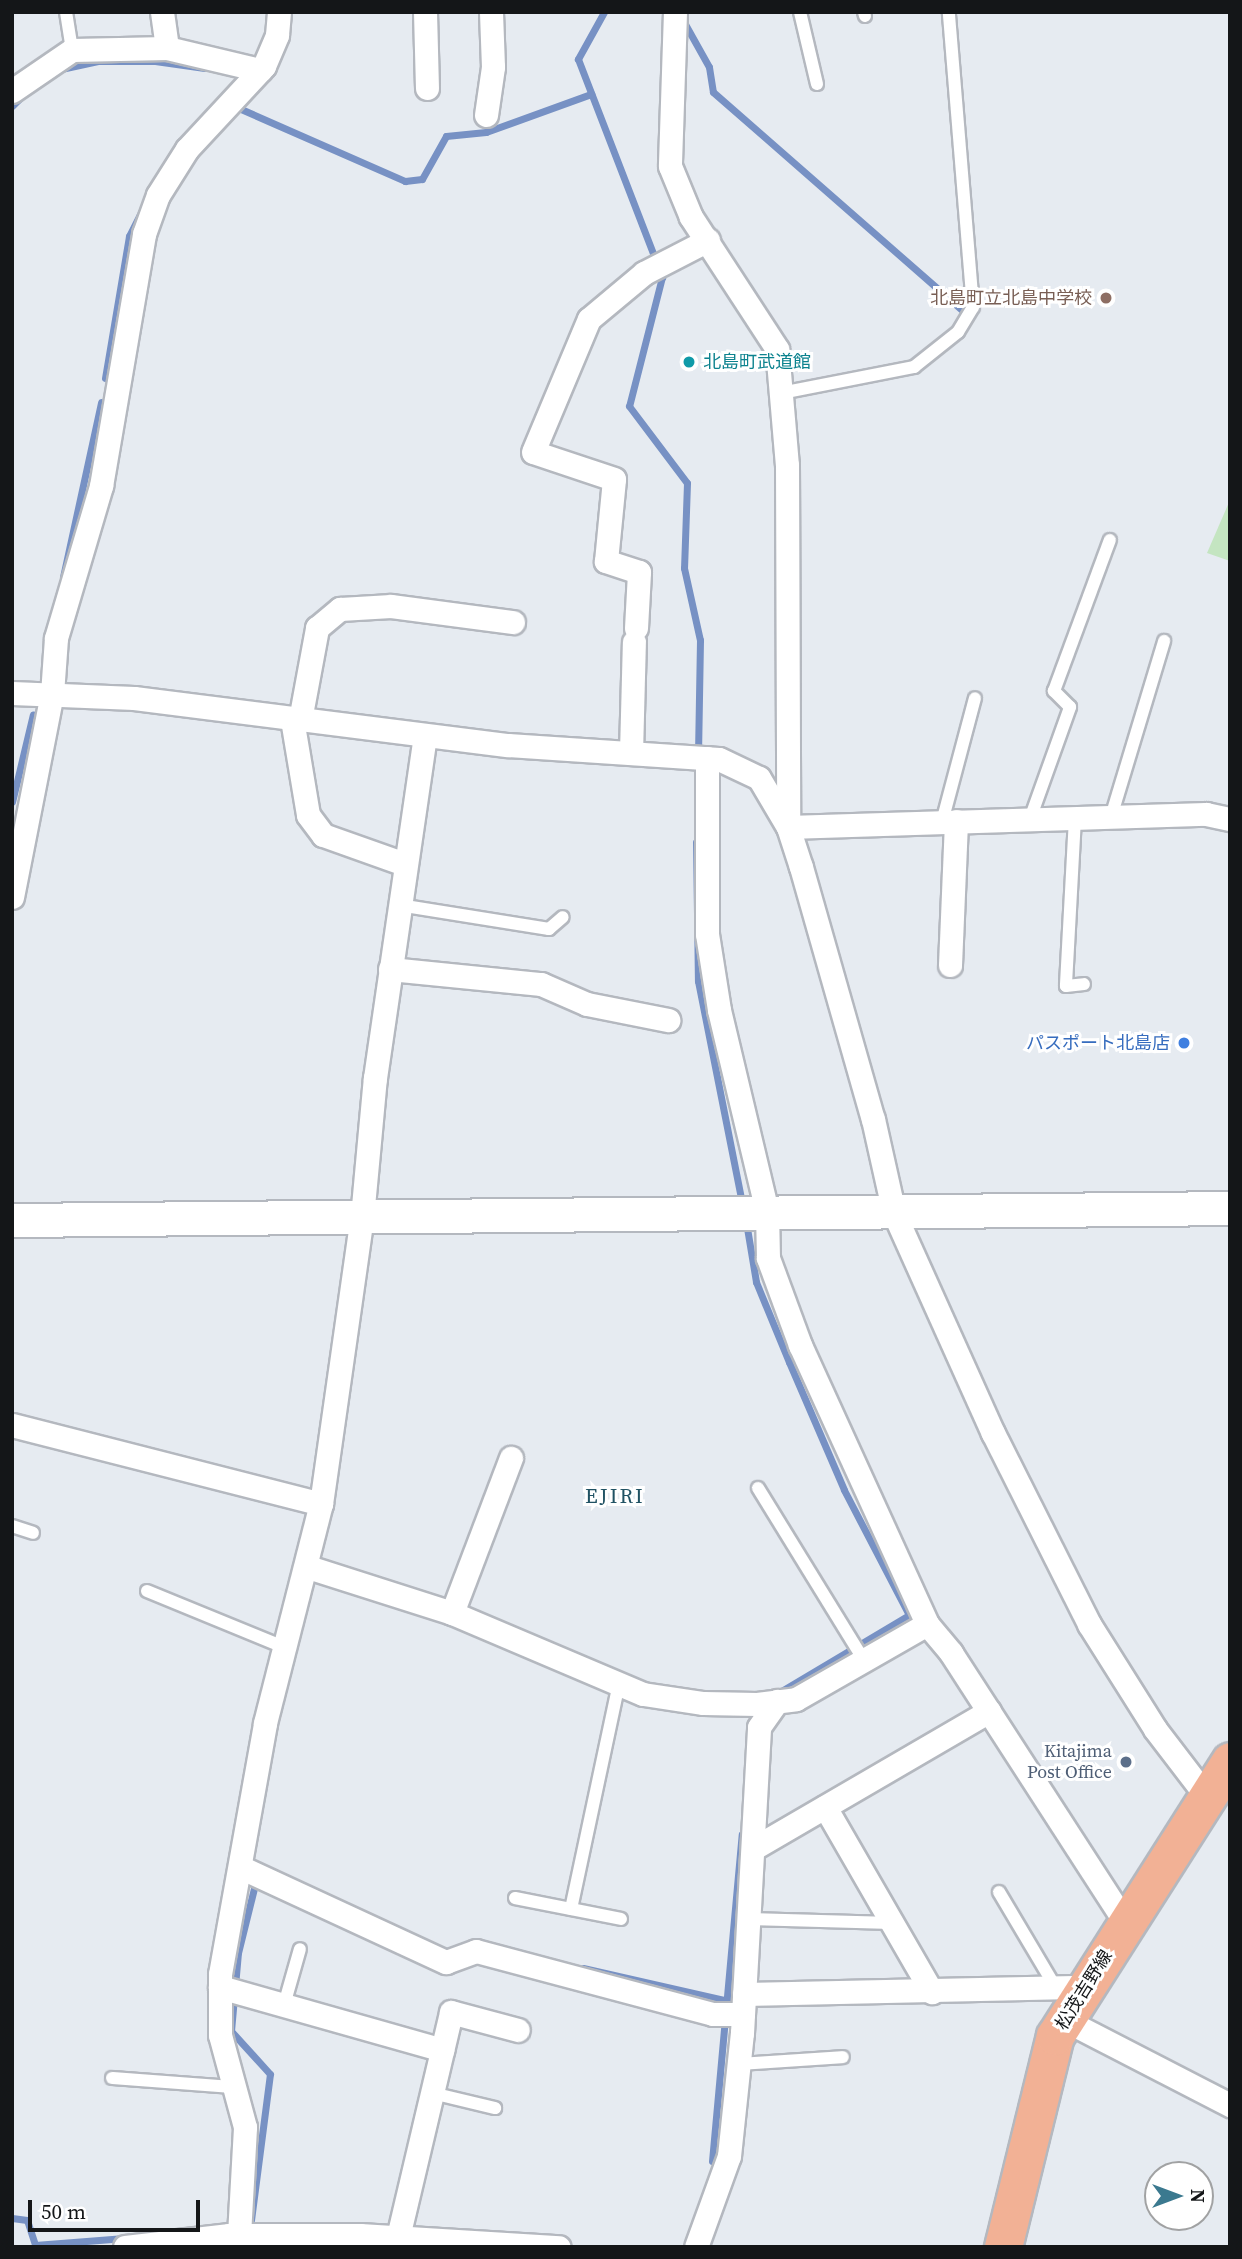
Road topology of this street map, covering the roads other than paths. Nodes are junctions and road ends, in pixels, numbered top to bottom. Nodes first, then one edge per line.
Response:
1 (66, 12) edge
2 (162, 12) edge
3 (279, 12) edge
4 (425, 12) edge
5 (491, 12) edge
6 (675, 12) edge
7 (800, 12) edge
8 (949, 12) edge
9 (167, 48) junction
10 (72, 50) junction
11 (260, 70) junction
12 (817, 84) dead end
13 (427, 88) dead end
14 (12, 91) edge
15 (486, 115) dead end
16 (708, 240) junction
17 (781, 393) junction
18 (1110, 540) dead end
19 (513, 622) dead end
20 (1164, 640) dead end
21 (12, 693) edge
22 (52, 694) junction
23 (975, 698) dead end
24 (296, 719) junction
25 (425, 736) junction
26 (631, 753) junction
27 (707, 758) junction
28 (1111, 817) junction
29 (1074, 818) junction
30 (1030, 819) junction
31 (1230, 819) edge
32 (949, 821) junction
33 (788, 827) junction
34 (405, 864) junction
35 (12, 897) edge
36 (399, 905) junction
37 (563, 917) dead end
38 (950, 965) dead end
39 (390, 970) junction
40 (1084, 984) dead end
41 (668, 1020) dead end
42 (1230, 1208) edge
43 (751, 1212) junction
44 (894, 1213) junction
45 (362, 1217) junction
46 (12, 1220) edge
47 (12, 1425) edge
48 (511, 1458) dead end
49 (758, 1488) dead end
50 (321, 1504) junction
51 (12, 1526) edge
52 (33, 1534) dead end
53 (308, 1567) junction
54 (147, 1591) dead end
55 (452, 1613) junction
56 (927, 1624) junction
57 (286, 1648) junction
58 (864, 1660) junction
59 (620, 1684) junction
60 (777, 1701) junction
61 (989, 1712) junction
62 (1223, 1775) edge
63 (825, 1807) junction
64 (754, 1848) junction
65 (240, 1867) junction
66 (999, 1892) dead end
67 (515, 1898) dead end
68 (571, 1909) junction
69 (621, 1919) dead end
70 (749, 1919) junction
71 (892, 1923) junction
72 (1126, 1923) junction
73 (300, 1949) dead end
74 (220, 1987) junction
75 (932, 1992) junction
76 (1069, 1999) junction
77 (744, 2004) junction
78 (284, 2005) junction
79 (518, 2030) dead end
80 (442, 2050) junction
81 (843, 2057) dead end
82 (738, 2064) junction
83 (112, 2077) dead end
84 (233, 2087) junction
85 (432, 2093) junction
86 (1230, 2105) edge
87 (495, 2108) dead end
88 (398, 2237) junction
89 (232, 2239) edge
90 (162, 2244) edge
91 (125, 2247) edge
92 (559, 2247) edge
93 (696, 2247) edge
94 (1003, 2247) edge

1 - 10 lane
2 - 9 street
3 - 11 street
4 - 13 street
5 - 15 street
6 - 16 street
7 - 12 lane
8 - 17 lane
9 - 10 street
9 - 11 street
10 - 14 street
11 - 22 street
16 - 17 street
16 - 26 street
17 - 33 street
18 - 30 lane
19 - 24 street
20 - 28 lane
21 - 22 street
22 - 24 street
22 - 35 street
23 - 32 lane
24 - 25 street
24 - 34 street
25 - 26 street
25 - 34 street
26 - 27 street
27 - 33 street
27 - 43 street
28 - 29 street
28 - 31 street
29 - 30 street
29 - 40 lane
30 - 32 street
32 - 33 street
32 - 38 street
33 - 44 street
34 - 36 street
36 - 37 lane
36 - 39 street
39 - 41 street
39 - 45 street
42 - 44 street
43 - 44 street
43 - 45 street
43 - 56 street
44 - 62 street
45 - 46 street
45 - 50 street
47 - 50 street
48 - 55 street
49 - 58 lane
50 - 53 street
51 - 52 lane
53 - 55 street
53 - 57 street
54 - 57 lane
55 - 59 street
56 - 58 street
56 - 61 street
57 - 65 street
58 - 60 street
59 - 60 street
59 - 68 lane
60 - 64 street
61 - 63 street
61 - 72 street
62 - 72 main road, 松茂吉野線
63 - 64 street
63 - 71 street
64 - 70 street
65 - 74 street
65 - 77 street
66 - 76 lane
67 - 68 lane
68 - 69 lane
70 - 71 lane
70 - 77 street
71 - 75 street
72 - 76 main road, 松茂吉野線
73 - 78 lane
74 - 78 street
74 - 84 street
75 - 76 street
75 - 77 street
76 - 86 street
76 - 94 main road, 松茂吉野線
77 - 82 street
78 - 80 street
79 - 80 street
80 - 85 street
81 - 82 lane
82 - 93 street
83 - 84 lane
84 - 89 street
85 - 87 lane
85 - 88 street
88 - 89 street
88 - 92 street
89 - 90 street
90 - 91 street

